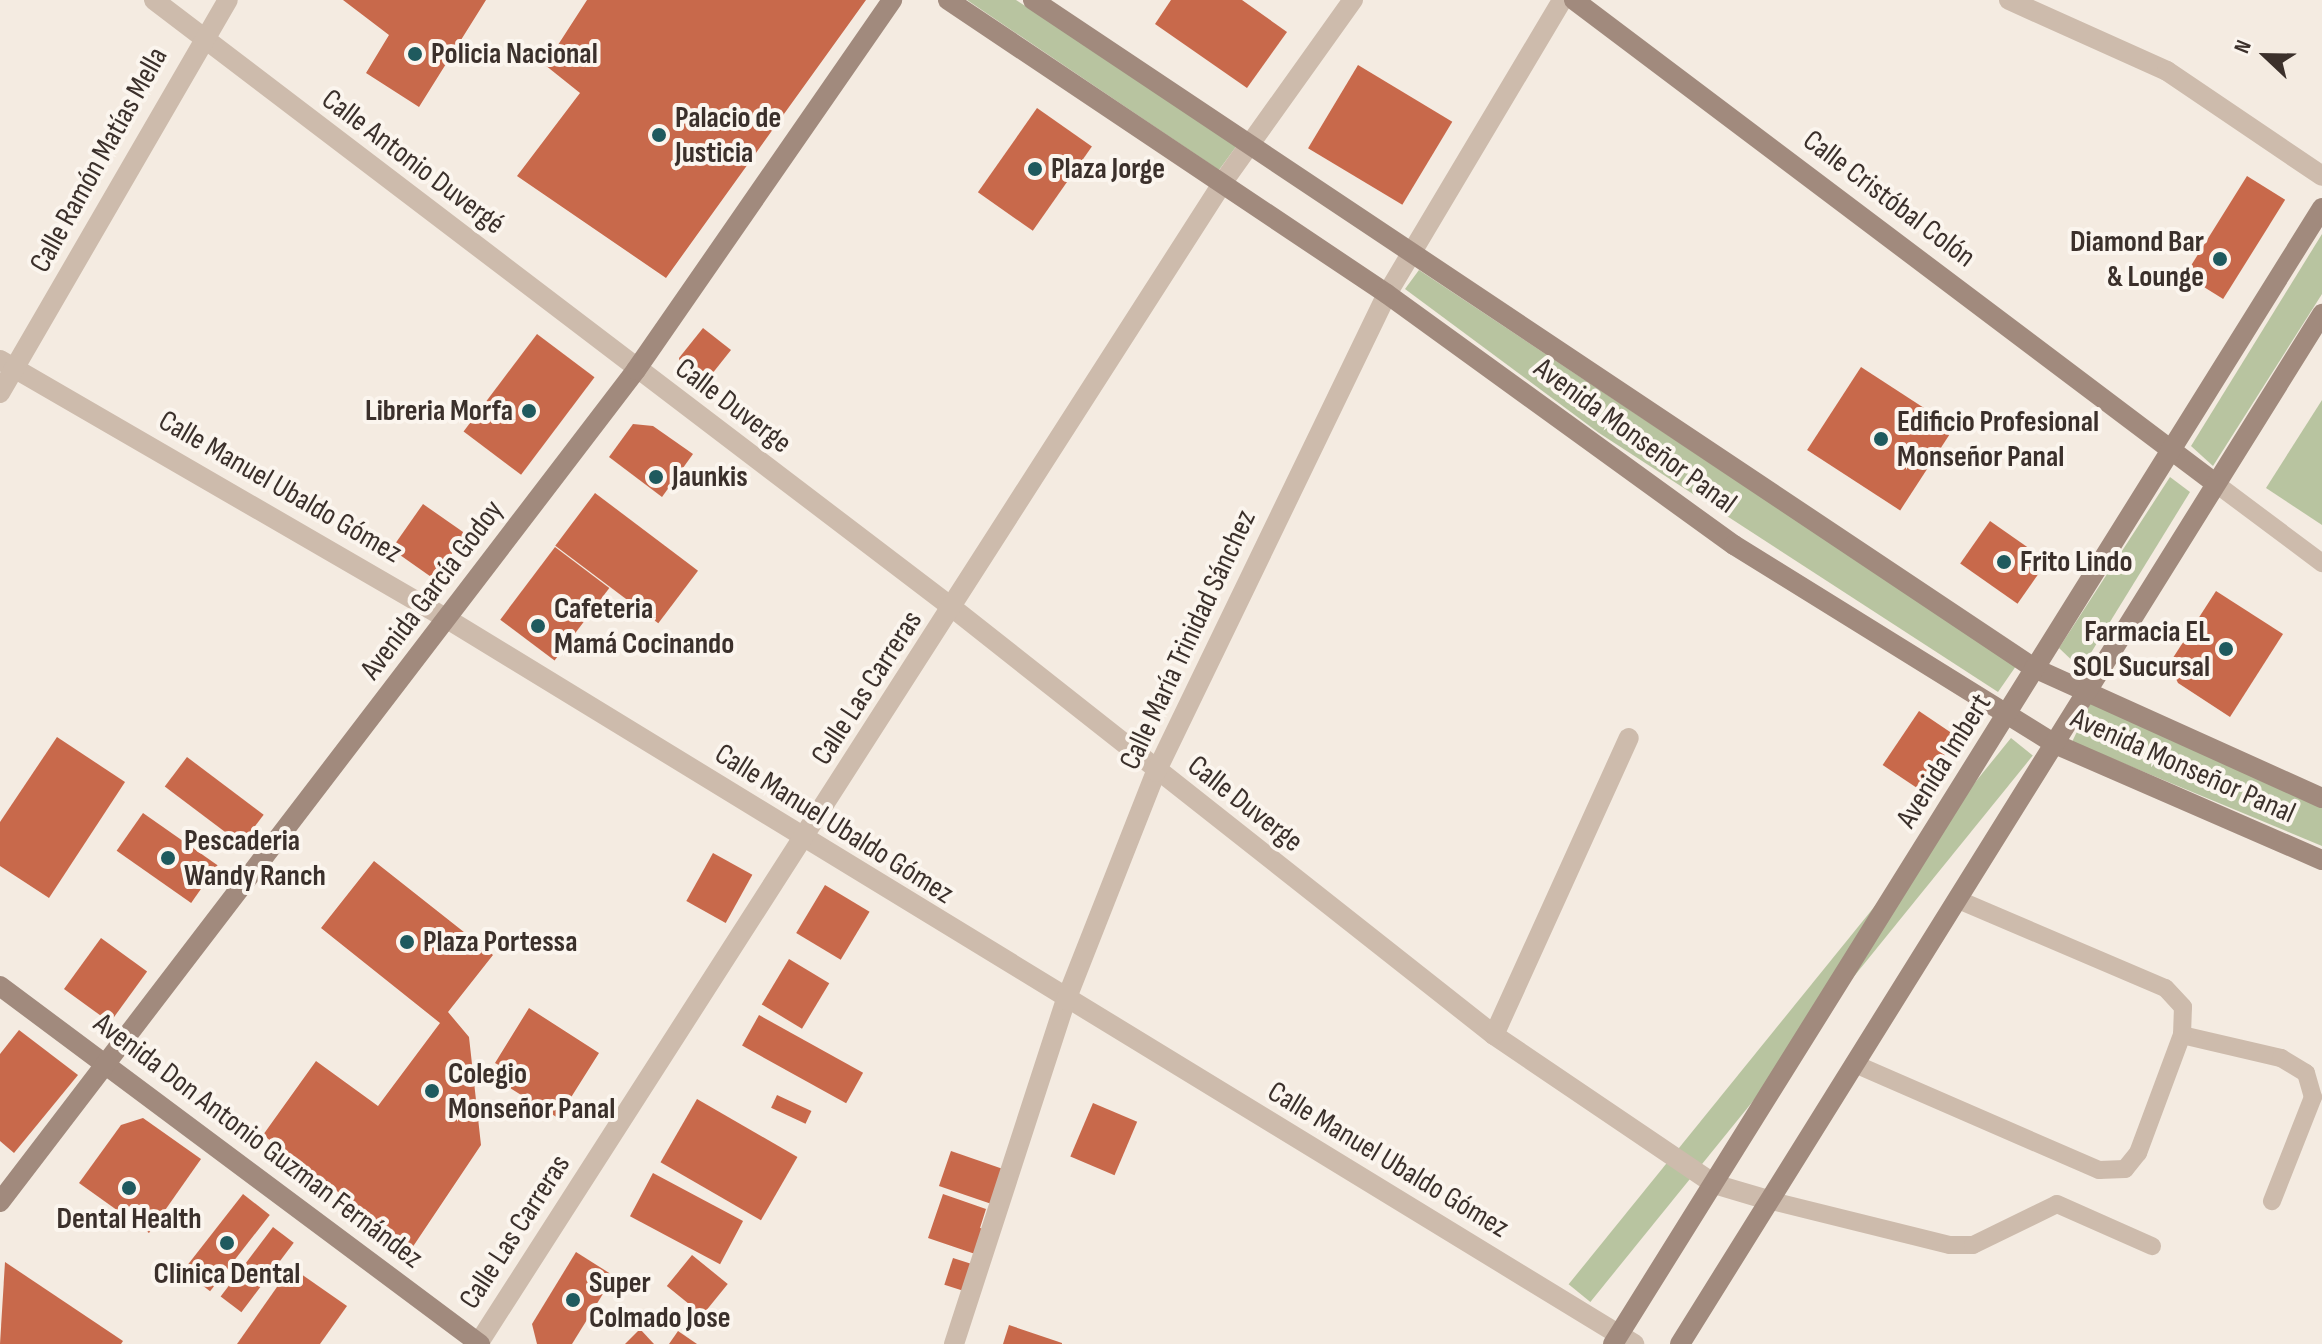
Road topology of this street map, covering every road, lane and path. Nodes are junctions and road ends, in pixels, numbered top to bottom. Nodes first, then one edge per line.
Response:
1 (154, 0) edge
2 (228, 0) edge
3 (892, 0) edge
4 (948, 0) edge
5 (1033, 0) edge
6 (1353, 0) edge
7 (1562, 0) edge
8 (1574, 0) edge
9 (2009, 0) edge
10 (202, 38) junction
11 (1253, 143) junction
12 (2322, 176) edge
13 (1223, 182) junction
14 (2322, 208) edge
15 (1411, 248) junction
16 (1387, 294) junction
17 (2322, 314) edge
18 (8, 364) edge
19 (636, 370) junction
20 (0, 393) edge
21 (2168, 447) junction
22 (2215, 483) junction
23 (2322, 563) edge
24 (954, 609) junction
25 (449, 620) junction
26 (2034, 668) junction
27 (2082, 689) junction
28 (2009, 714) junction
29 (1629, 738) dead end
30 (2055, 744) junction
31 (1156, 772) junction
32 (2322, 798) edge
33 (804, 842) junction
34 (2322, 860) edge
35 (1959, 900) junction
36 (0, 986) edge
37 (1066, 1000) junction
38 (1494, 1035) junction
39 (2182, 1035) junction
40 (103, 1063) junction
41 (1855, 1064) junction
42 (1714, 1184) junction
43 (1768, 1200) junction
44 (2272, 1201) dead end
45 (0, 1202) edge
46 (2152, 1246) dead end
47 (1621, 1341) edge
48 (479, 1344) edge
49 (954, 1344) edge
50 (1680, 1344) edge

1 - 10 street, Calle Antonio Duvergé
2 - 10 street, Calle Ramón Matías Mella
3 - 19 main road, Avenida García Godoy
4 - 13 main road, Avenida Monseñor Panal
5 - 11 main road, Avenida Monseñor Panal
6 - 11 street, Calle Las Carreras
7 - 15 street, Calle María Trinidad Sánchez
8 - 21 main road, Calle Cristóbal Colón
9 - 12 street
10 - 18 street, Calle Ramón Matías Mella
10 - 19 street, Calle Antonio Duvergé
11 - 13 street, Calle Las Carreras
11 - 15 main road, Avenida Monseñor Panal
13 - 16 main road, Avenida Monseñor Panal
13 - 24 street, Calle Las Carreras
14 - 21 main road, Avenida Imbert
15 - 16 street, Calle María Trinidad Sánchez
15 - 26 main road, Avenida Monseñor Panal
16 - 28 main road, Avenida Monseñor Panal
16 - 31 street, Calle María Trinidad Sánchez
17 - 22 main road
18 - 20 street, Calle Ramón Matías Mella
18 - 25 street, Calle Manuel Ubaldo Gómez
19 - 24 street, Calle Duverge
19 - 25 main road, Avenida García Godoy
21 - 22 main road, Calle Cristóbal Colón
21 - 26 main road, Avenida Imbert
22 - 23 lane
22 - 27 main road
24 - 31 street, Calle Duverge
24 - 33 street, Calle Las Carreras
25 - 33 street, Calle Manuel Ubaldo Gómez
25 - 40 main road, Avenida García Godoy
26 - 27 main road, Avenida Monseñor Panal
26 - 28 main road, Avenida Imbert
27 - 30 main road
27 - 32 main road, Avenida Monseñor Panal
28 - 30 main road, Avenida Monseñor Panal
28 - 42 main road, Avenida Imbert
29 - 38 street
30 - 34 main road, Avenida Monseñor Panal
30 - 35 main road
31 - 37 street, Calle María Trinidad Sánchez
31 - 38 street, Calle Duverge
33 - 37 street, Calle Manuel Ubaldo Gómez
33 - 48 street, Calle Las Carreras
35 - 39 lane
35 - 41 main road
36 - 40 main road, Avenida Don Antonio Guzman Fernández
37 - 47 street, Calle Manuel Ubaldo Gómez
37 - 49 street, Calle María Trinidad Sánchez
38 - 42 street, Calle Duverge
39 - 41 lane
39 - 44 lane
40 - 45 main road, Avenida García Godoy
40 - 48 main road, Avenida Don Antonio Guzman Fernández
41 - 43 main road
42 - 43 street, Calle Duverge
42 - 47 main road, Avenida Imbert
43 - 46 lane
43 - 50 main road

